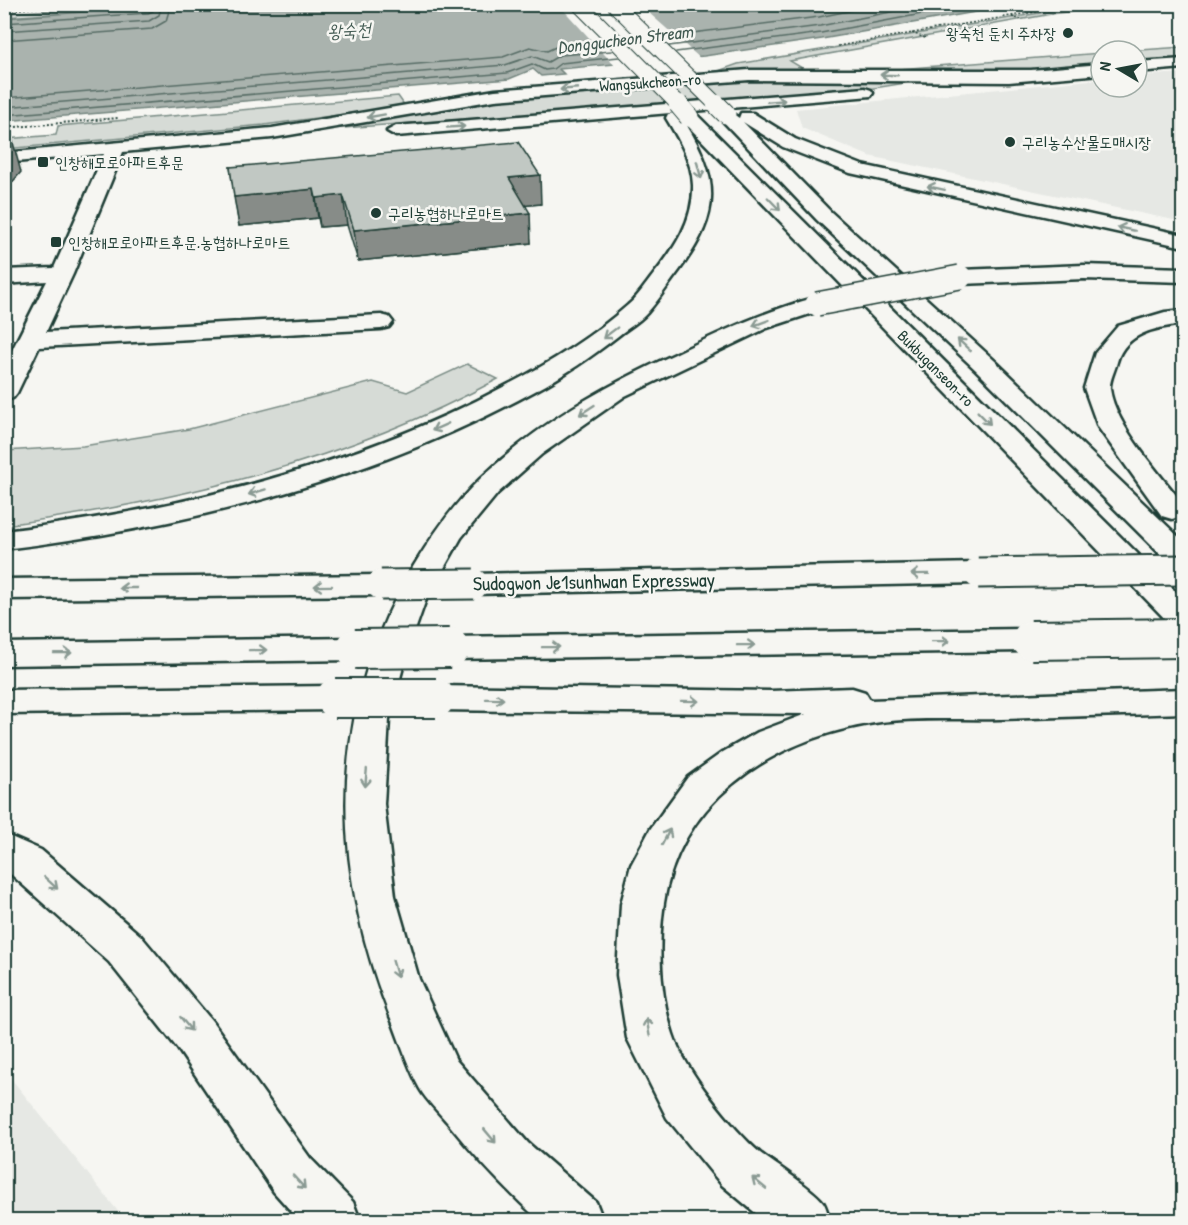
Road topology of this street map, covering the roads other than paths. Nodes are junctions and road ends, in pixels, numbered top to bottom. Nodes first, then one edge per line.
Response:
1 (579, 4) edge
2 (614, 4) edge
3 (1184, 63) edge
4 (1149, 66) edge
5 (1089, 70) edge
6 (1031, 75) junction
7 (734, 113) junction
8 (682, 117) junction
9 (272, 133) junction
10 (116, 148) junction
11 (4, 158) edge
12 (1184, 241) edge
13 (62, 274) junction
14 (1184, 276) edge
15 (4, 278) edge
16 (1184, 316) edge
17 (381, 322) dead end
18 (30, 340) junction
19 (985, 365) junction
20 (4, 393) edge
21 (1046, 480) junction
22 (1178, 515) edge
23 (4, 540) edge
24 (1184, 560) edge
25 (1184, 570) edge
26 (4, 589) edge
27 (1184, 619) edge
28 (1184, 638) edge
29 (1184, 650) edge
30 (4, 654) edge
31 (1184, 701) edge
32 (4, 702) edge
33 (1082, 703) junction
34 (4, 849) edge
35 (334, 1221) edge
36 (577, 1221) edge
37 (804, 1221) edge

1 - 8 main road, bridge
2 - 7 main road, bridge
3 - 4 main road
5 - 6 main road, Wangsukcheon-ro
9 -> 6 main road, Wangsukcheon-ro
6 -> 9 main road, Wangsukcheon-ro
12 -> 7 main road
19 -> 7 main road, Bukbuganseon-ro
8 -> 21 main road, Bukbuganseon-ro
8 -> 23 main road
9 - 10 main road, Wangsukcheon-ro
10 - 11 main road, Wangsukcheon-ro
10 - 13 main road
13 - 15 main road
13 - 18 main road
14 -> 36 main road, bridge
16 - 22 main road
17 - 18 main road
18 - 20 main road
19 - 22 main road
19 - 24 main road, Bukbuganseon-ro
21 - 27 main road, Bukbuganseon-ro
21 - 29 main road
25 -> 26 main road, Sudogwon Je1sunhwan Expressway, bridge
30 -> 28 main road, bridge
31 - 33 main road
32 -> 33 main road, bridge
37 -> 33 main road
34 -> 35 main road

